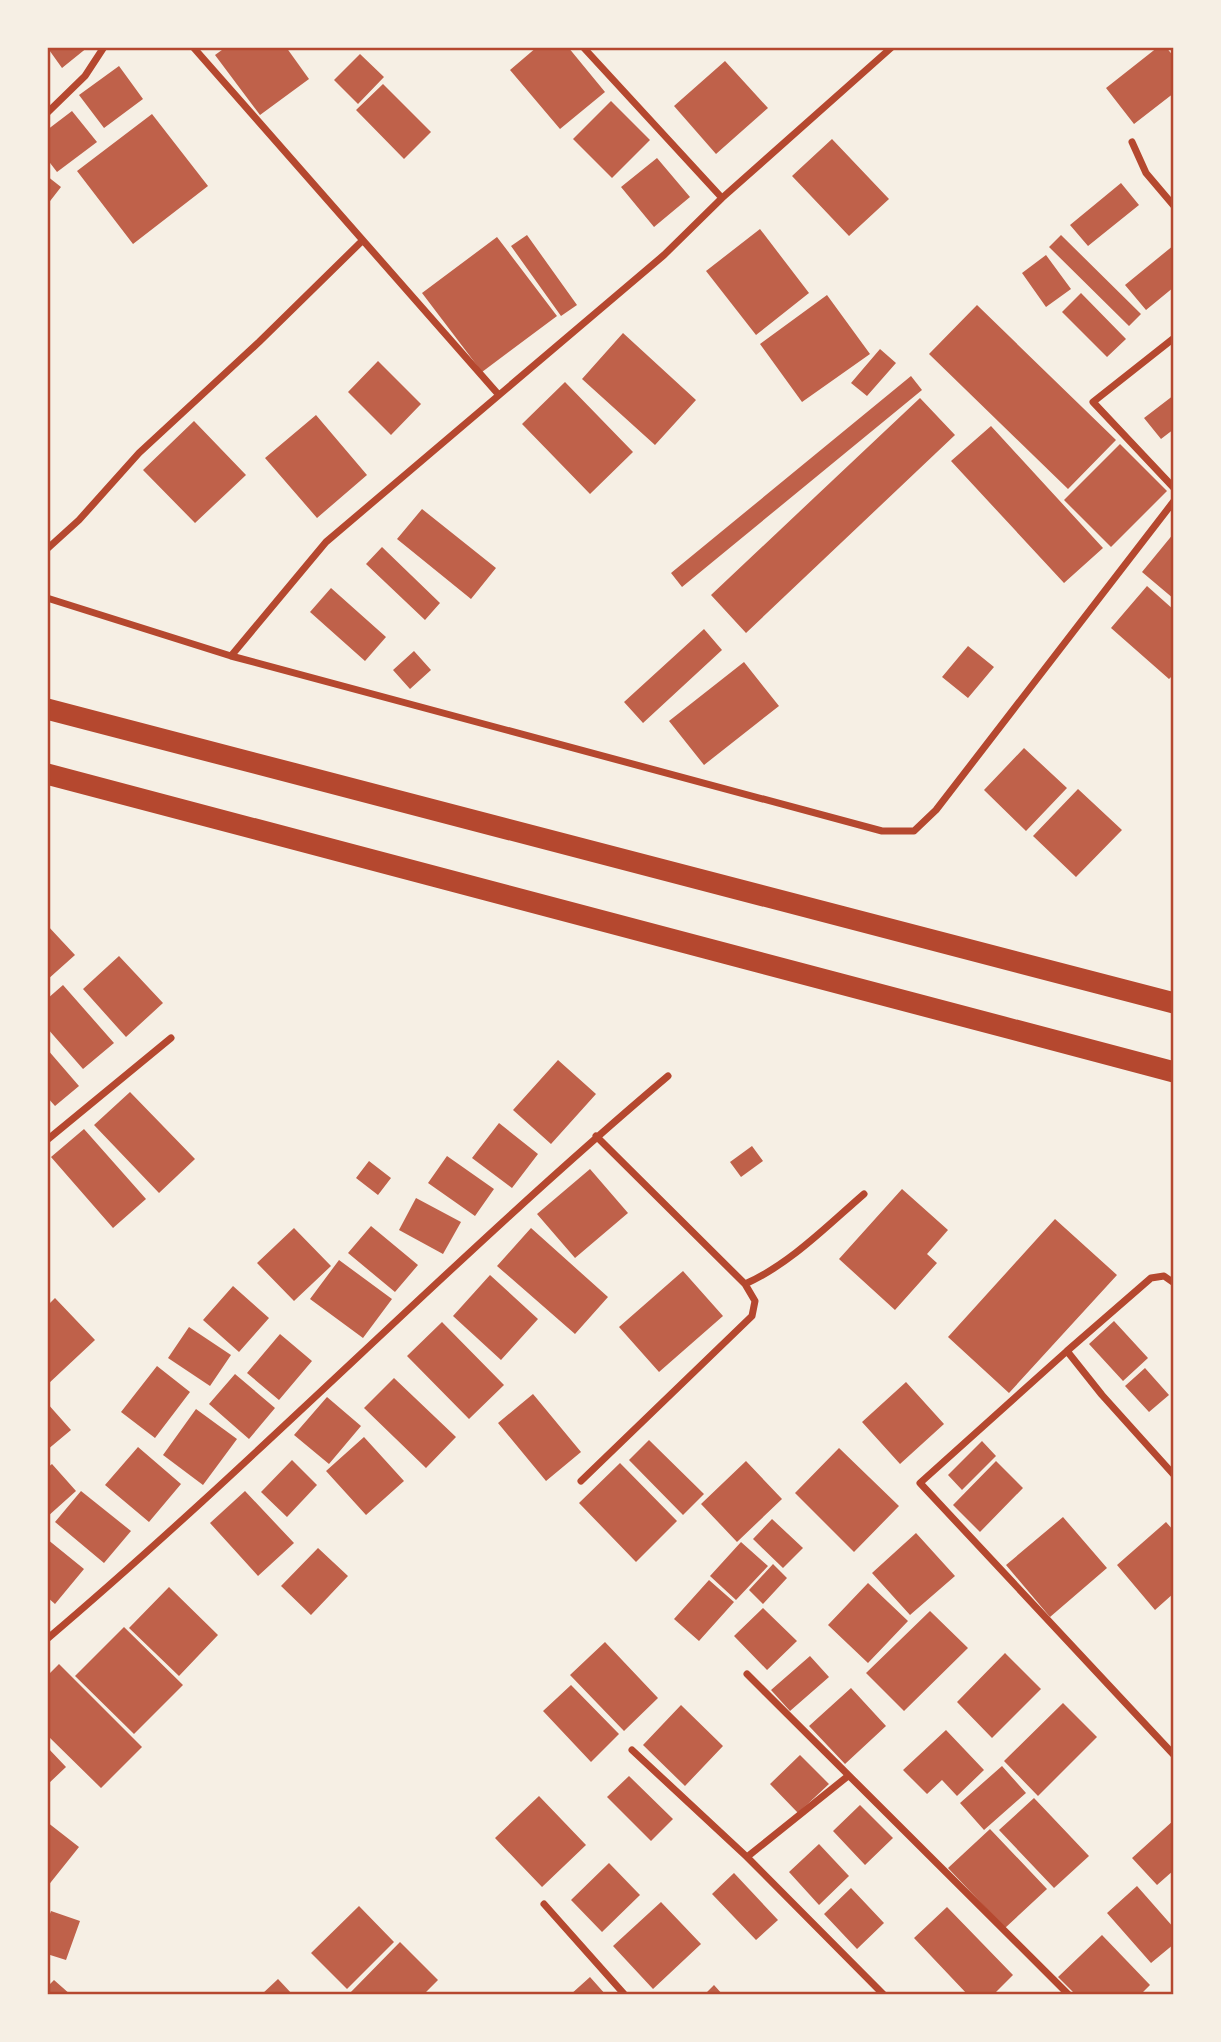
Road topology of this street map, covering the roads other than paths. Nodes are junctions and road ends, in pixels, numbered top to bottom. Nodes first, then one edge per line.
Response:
1 (104, 47) edge
2 (193, 47) edge
3 (583, 47) edge
4 (892, 47) edge
5 (47, 113) edge
6 (1132, 142) dead end
7 (722, 198) junction
8 (1174, 206) edge
9 (362, 241) junction
10 (1174, 338) edge
11 (498, 394) junction
12 (1174, 488) edge
13 (1174, 501) edge
14 (47, 549) edge
15 (47, 598) edge
16 (231, 656) junction
17 (47, 709) edge
18 (47, 774) edge
19 (1174, 1003) edge
20 (171, 1038) dead end
21 (1174, 1072) edge
22 (668, 1076) dead end
23 (596, 1136) junction
24 (47, 1140) edge
25 (864, 1194) dead end
26 (1174, 1283) edge
27 (745, 1284) junction
28 (1067, 1351) junction
29 (1174, 1475) edge
30 (581, 1481) dead end
31 (47, 1639) edge
32 (747, 1674) dead end
33 (632, 1751) dead end
34 (1174, 1755) edge
35 (848, 1776) junction
36 (747, 1857) junction
37 (544, 1904) dead end
38 (625, 1995) edge
39 (884, 1995) edge
40 (1069, 1995) edge

1 - 5 street
2 - 9 street
3 - 7 street
4 - 7 street
6 - 8 street
7 - 11 street
9 - 11 street
9 - 14 street
10 - 12 street
11 - 16 street
13 - 16 street
15 - 16 street
17 - 19 highway
18 - 21 highway
20 - 24 street
22 - 23 street
23 - 27 street
23 - 31 street
25 - 27 street
26 - 28 street
27 - 30 street
28 - 29 street
28 - 34 street
32 - 35 street
33 - 36 street
35 - 36 street
35 - 40 street
36 - 39 street
37 - 38 street

